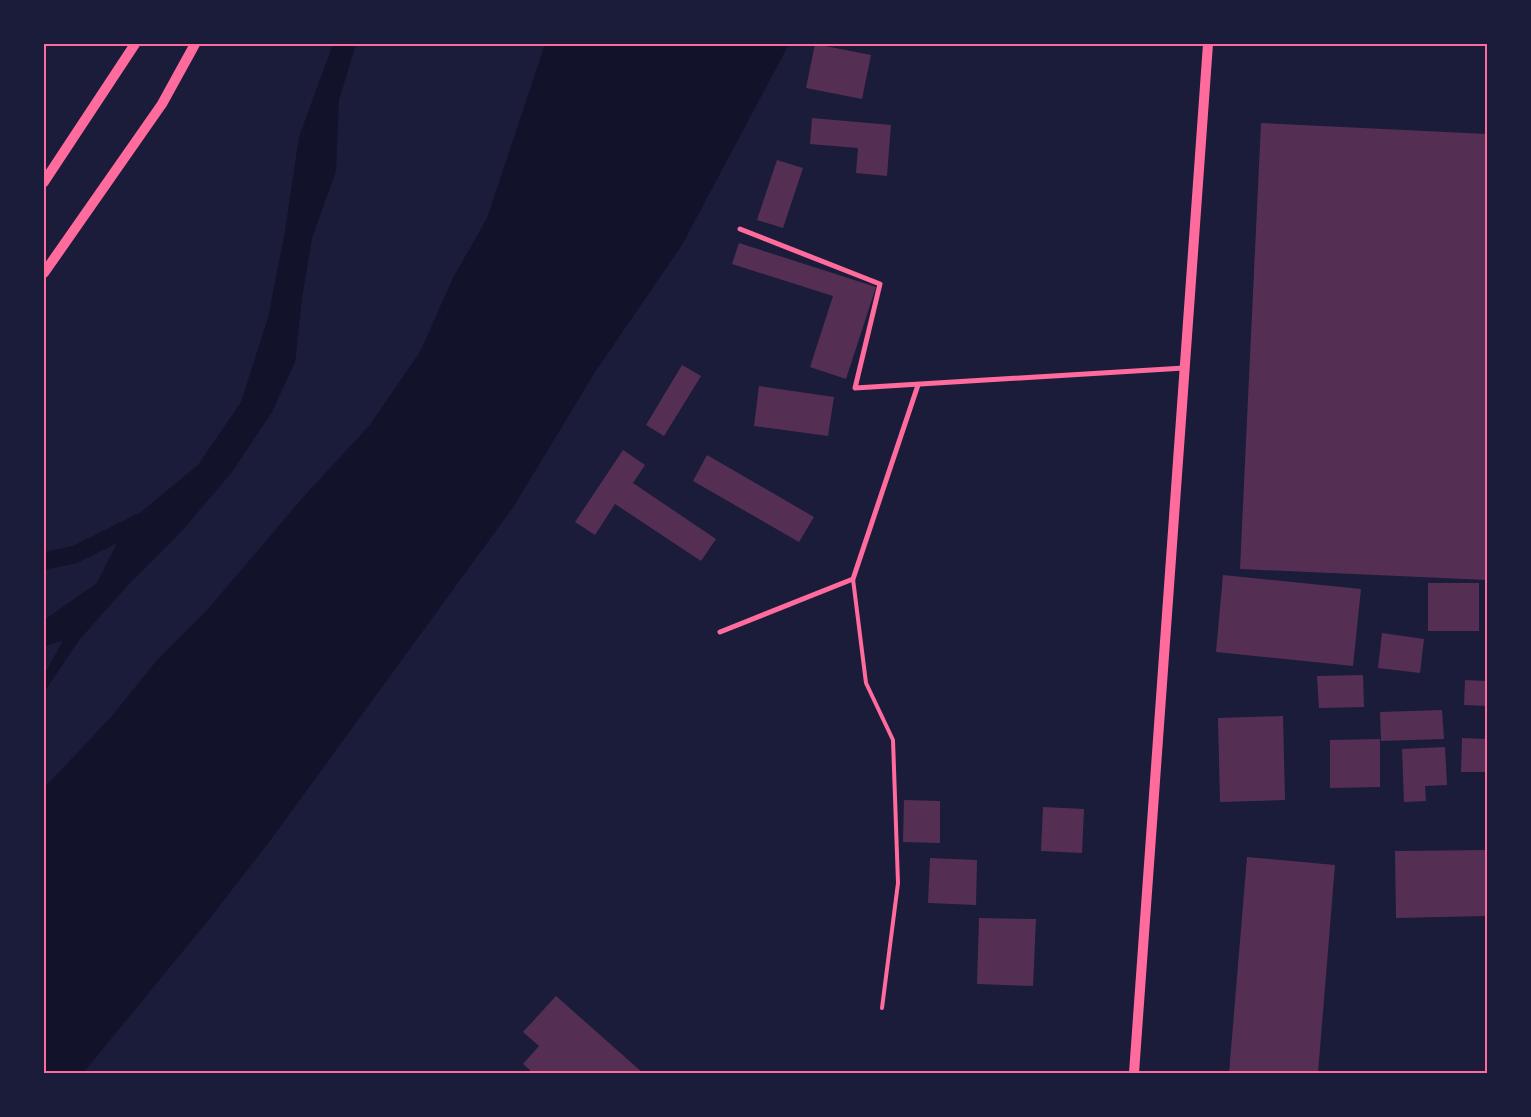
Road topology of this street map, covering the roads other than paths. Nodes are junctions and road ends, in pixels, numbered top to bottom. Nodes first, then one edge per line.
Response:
1 (135, 44) edge
2 (196, 44) edge
3 (1208, 44) edge
4 (44, 182) edge
5 (740, 228) dead end
6 (44, 273) edge
7 (1185, 368) junction
8 (918, 385) junction
9 (853, 579) junction
10 (720, 632) dead end
11 (882, 1008) dead end
12 (1134, 1073) edge

1 - 4 main road
2 - 6 main road
3 - 7 main road
5 - 8 street
7 - 8 street
7 - 12 main road
8 - 9 street
9 - 10 street
9 - 11 lane

